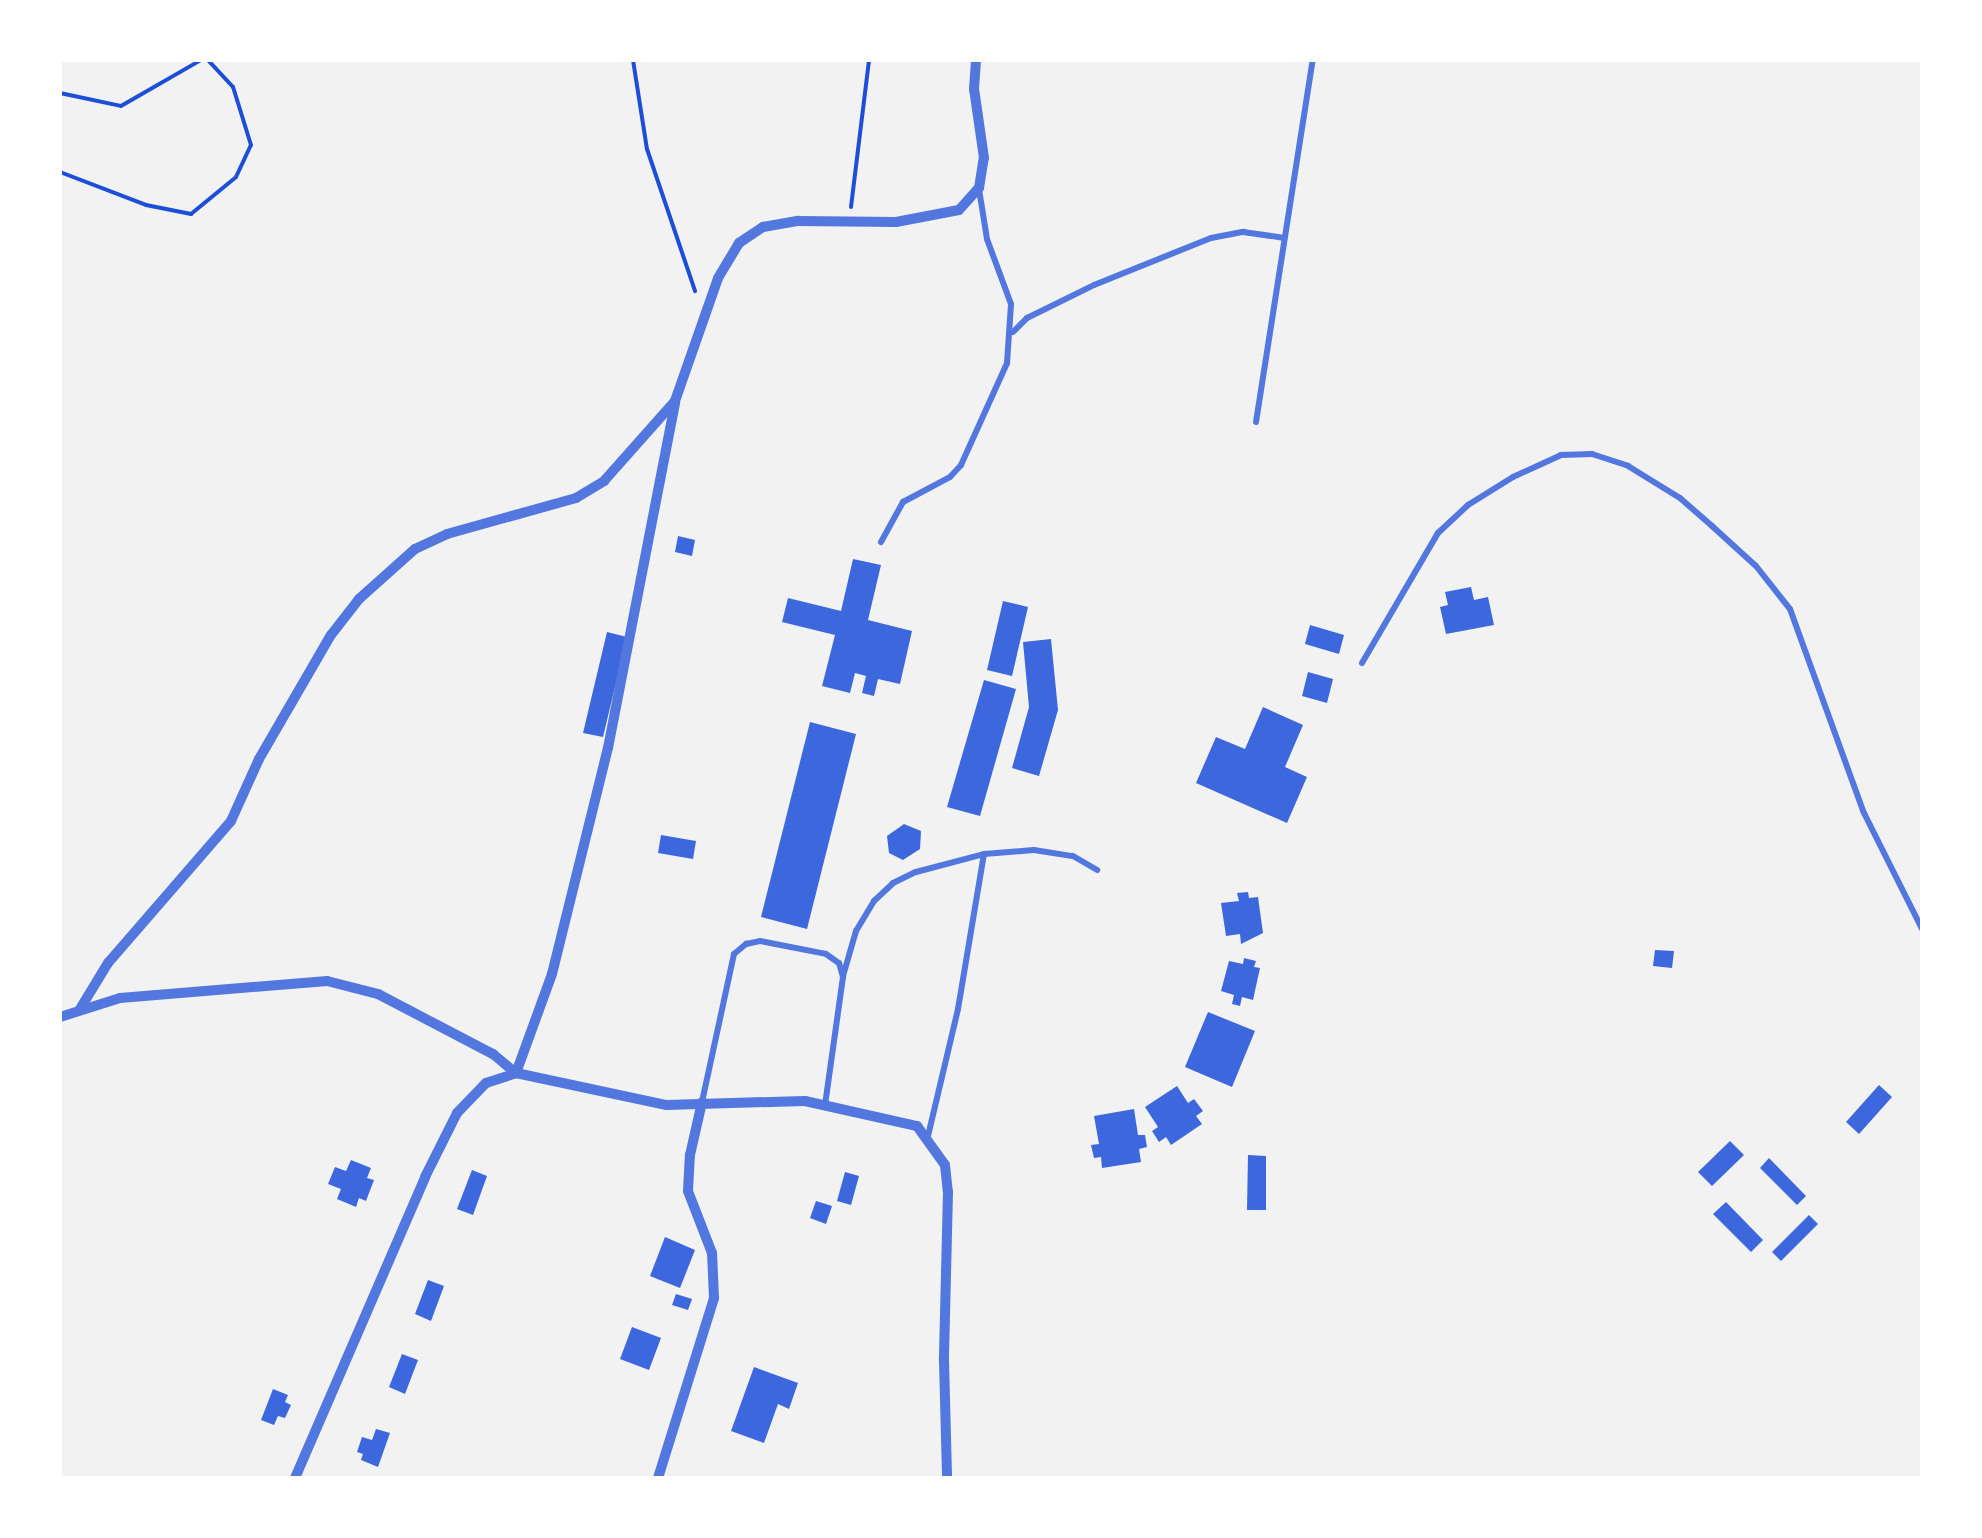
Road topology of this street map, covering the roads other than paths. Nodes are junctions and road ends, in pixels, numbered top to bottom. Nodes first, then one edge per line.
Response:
1 (976, 60) edge
2 (1313, 60) edge
3 (979, 188) junction
4 (1285, 238) junction
5 (1012, 333) junction
6 (675, 401) junction
7 (1256, 422) dead end
8 (881, 542) dead end
9 (1362, 664) dead end
10 (984, 854) junction
11 (1098, 870) dead end
12 (1922, 929) edge
13 (843, 977) junction
14 (80, 1009) junction
15 (60, 1016) edge
16 (516, 1073) junction
17 (702, 1102) junction
18 (825, 1105) junction
19 (928, 1136) junction
20 (294, 1478) edge
21 (658, 1478) edge
22 (947, 1478) edge

1 - 3 street
2 - 4 lane
3 - 5 lane
3 - 6 street
4 - 5 lane
4 - 7 lane
5 - 8 lane
6 - 14 street
6 - 16 street
9 - 12 lane
10 - 11 lane
10 - 13 lane
10 - 19 lane
13 - 17 lane
13 - 18 lane
14 - 15 street
14 - 16 street
16 - 17 street
16 - 20 street
17 - 18 street
17 - 21 street
18 - 19 street
19 - 22 street

